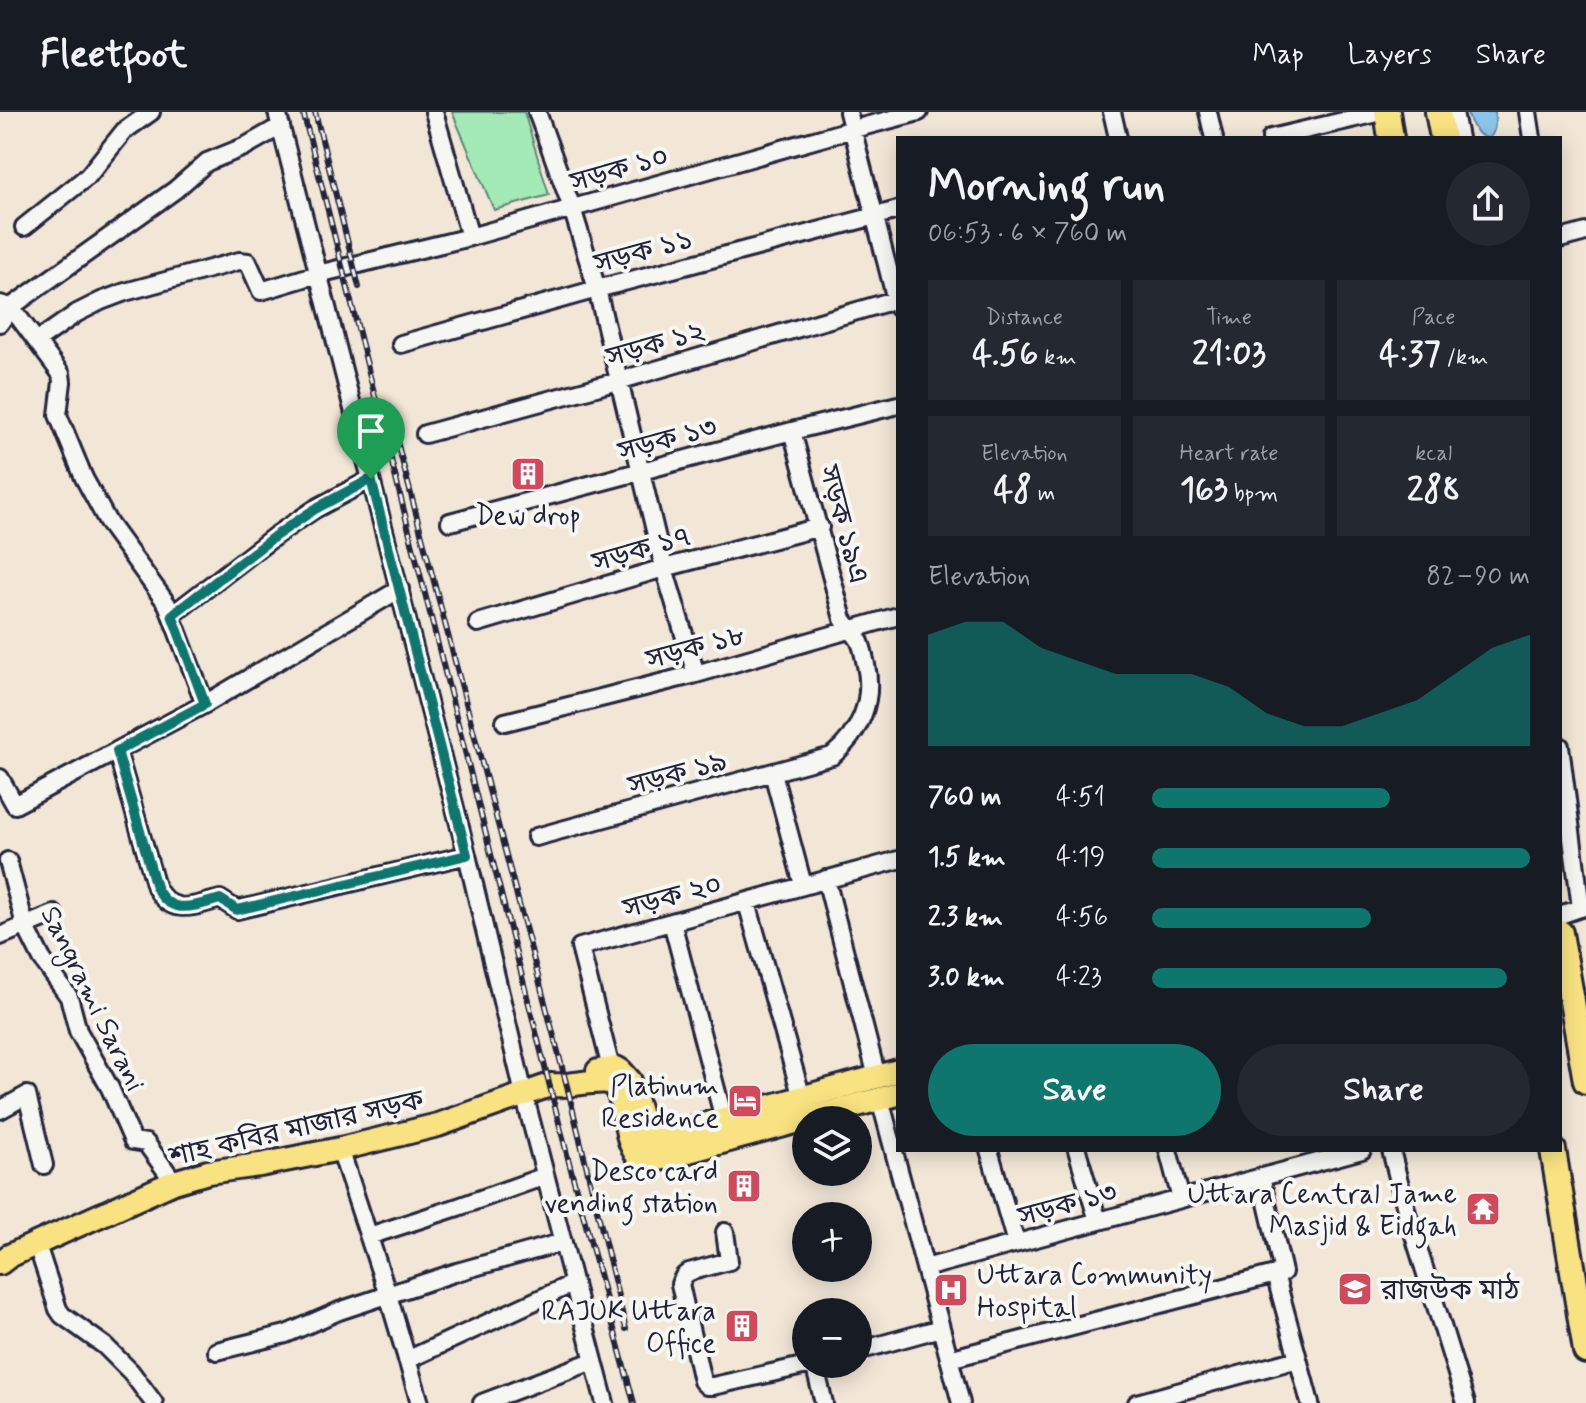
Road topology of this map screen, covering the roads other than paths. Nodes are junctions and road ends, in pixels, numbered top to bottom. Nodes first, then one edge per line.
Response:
1 (151, 112) edge
2 (434, 112) edge
3 (848, 112) edge
4 (919, 112) edge
5 (1112, 112) edge
6 (1208, 112) edge
7 (1387, 112) edge
8 (1438, 112) edge
9 (1454, 112) edge
10 (1528, 112) edge
11 (1377, 113) edge
12 (543, 114) edge
13 (279, 119) edge
14 (853, 129) junction
15 (1118, 136) edge
16 (1214, 136) edge
17 (1279, 136) edge
18 (1391, 136) edge
19 (1443, 136) edge
20 (1459, 136) edge
21 (1532, 136) edge
22 (572, 208) junction
23 (896, 211) edge
24 (875, 216) junction
25 (24, 227) dead end
26 (1586, 232) edge
27 (470, 237) junction
28 (1562, 238) edge
29 (318, 274) junction
30 (597, 289) junction
31 (896, 298) edge
32 (896, 302) edge
33 (6, 306) edge
34 (0, 323) edge
35 (37, 341) junction
36 (401, 344) dead end
37 (618, 381) junction
38 (896, 405) edge
39 (792, 431) junction
40 (425, 434) dead end
41 (640, 472) junction
42 (371, 479) junction
43 (450, 522) dead end
44 (820, 527) junction
45 (664, 568) junction
46 (400, 589) junction
47 (172, 615) junction
48 (896, 617) edge
49 (478, 623) dead end
50 (851, 630) junction
51 (696, 674) junction
52 (205, 704) junction
53 (505, 722) dead end
54 (117, 751) junction
55 (832, 756) joint
56 (1562, 758) edge
57 (773, 773) junction
58 (0, 778) edge
59 (536, 837) dead end
60 (467, 855) junction
61 (8, 861) dead end
62 (896, 861) edge
63 (1581, 872) edge
64 (1562, 878) edge
65 (826, 879) junction
66 (803, 885) junction
67 (747, 903) junction
68 (1584, 907) edge
69 (54, 914) dead end
70 (1562, 914) edge
71 (672, 922) junction
72 (25, 925) junction
73 (0, 936) edge
74 (1562, 944) edge
75 (611, 1068) junction
76 (1586, 1081) edge
77 (888, 1085) edge
78 (558, 1086) junction
79 (524, 1094) junction
80 (802, 1098) junction
81 (0, 1110) edge
82 (896, 1125) edge
83 (727, 1130) junction
84 (340, 1149) junction
85 (902, 1152) edge
86 (990, 1152) edge
87 (1078, 1152) edge
88 (1169, 1152) edge
89 (1355, 1152) edge
90 (1392, 1152) edge
91 (1553, 1152) edge
92 (44, 1165) dead end
93 (545, 1176) junction
94 (1261, 1177) junction
95 (174, 1182) junction
96 (1181, 1199) junction
97 (1098, 1221) junction
98 (725, 1232) dead end
99 (369, 1236) junction
100 (563, 1242) junction
101 (1016, 1243) junction
102 (37, 1245) junction
103 (0, 1263) edge
104 (925, 1268) junction
105 (1275, 1274) junction
106 (574, 1283) junction
107 (388, 1295) junction
108 (941, 1328) junction
109 (872, 1347) edge
110 (217, 1351) dead end
111 (1586, 1351) edge
112 (949, 1359) junction
113 (1298, 1359) junction
114 (407, 1360) junction
115 (593, 1361) junction
116 (792, 1369) edge
117 (817, 1378) edge
118 (154, 1403) edge
119 (420, 1403) edge
120 (482, 1403) edge
121 (605, 1403) edge
122 (824, 1403) edge
123 (961, 1403) edge
124 (1137, 1403) edge
125 (1310, 1403) edge
126 (1466, 1403) edge

1 - 25 street
2 - 27 street
3 - 14 street
4 - 14 street, সড়ক ১০
5 - 15 street
6 - 16 street
7 - 18 highway
8 - 19 highway
9 - 20 street
10 - 21 street
11 - 17 street
12 - 22 street
13 - 29 street
13 - 33 street
14 - 22 street, সড়ক ১০
14 - 24 street
22 - 27 street, সড়ক ১০
22 - 30 street
23 - 24 street, সড়ক ১১
24 - 30 street, সড়ক ১১
24 - 31 street
26 - 28 street
27 - 29 street, সড়ক ১০
29 - 35 street, সড়ক ১০
29 - 42 street
30 - 36 street, সড়ক ১১
30 - 37 street
32 - 37 street, সড়ক ১২
33 - 34 street
33 - 35 street
35 - 47 street
37 - 40 street, সড়ক ১২
37 - 41 street
38 - 39 street, সড়ক ১৩
39 - 41 street, সড়ক ১৩
39 - 44 street, সড়ক ১৯এ
41 - 43 street, সড়ক ১৩
41 - 45 street
42 - 46 street
42 - 47 street
44 - 45 street, সড়ক ১৭
44 - 50 street, সড়ক ১৯এ
45 - 49 street, সড়ক ১৭
45 - 51 street
46 - 52 street
46 - 60 street
47 - 52 street
48 - 50 street, সড়ক ১৮
50 - 51 street, সড়ক ১৮
50 - 55 street, সড়ক ১৯এ
51 - 53 street, সড়ক ১৮
52 - 54 street
54 - 58 street
54 - 60 street
55 - 57 street, সড়ক ১৯
56 - 63 street
57 - 59 street, সড়ক ১৯
57 - 66 street
60 - 79 street
61 - 72 street, Sangrami Sarani
62 - 65 street, সড়ক ২০
63 - 64 street
63 - 68 street
65 - 66 street, সড়ক ২০
65 - 77 street
66 - 67 street, সড়ক ২০
67 - 71 street, সড়ক ২০
67 - 80 street
68 - 70 street
69 - 72 street
71 - 75 street, সড়ক ২০
71 - 83 street
72 - 73 street
72 - 95 street, Sangrami Sarani
74 - 76 highway
75 - 78 main road
75 - 83 main road
77 - 80 main road
77 - 82 street
77 - 83 main road
78 - 79 main road, শাহ কবির মাজার সড়ক
78 - 83 main road
79 - 84 main road, শাহ কবির মাজার সড়ক
79 - 93 street
80 - 83 main road
81 - 92 street
84 - 95 main road, শাহ কবির মাজার সড়ক
84 - 99 street
85 - 104 street
86 - 101 street
87 - 97 street
88 - 96 street
89 - 94 street, সড়ক ১৩
90 - 126 street
91 - 111 highway
93 - 99 street
93 - 100 street
94 - 96 street, সড়ক ১৩
94 - 105 street
95 - 102 main road, শাহ কবির মাজার সড়ক
96 - 97 street, সড়ক ১৩
97 - 101 street, সড়ক ১৩
98 - 116 street
99 - 107 street
100 - 106 street
100 - 107 street
101 - 104 street, সড়ক ১৩
102 - 103 main road, শাহ কবির মাজার সড়ক
102 - 118 street
104 - 108 street
105 - 112 street
105 - 113 street
106 - 114 street
106 - 115 street
107 - 110 street
107 - 114 street
108 - 109 street
108 - 112 street
112 - 123 street
113 - 124 street
113 - 125 street
114 - 119 street
115 - 120 street
115 - 121 street
117 - 122 street

